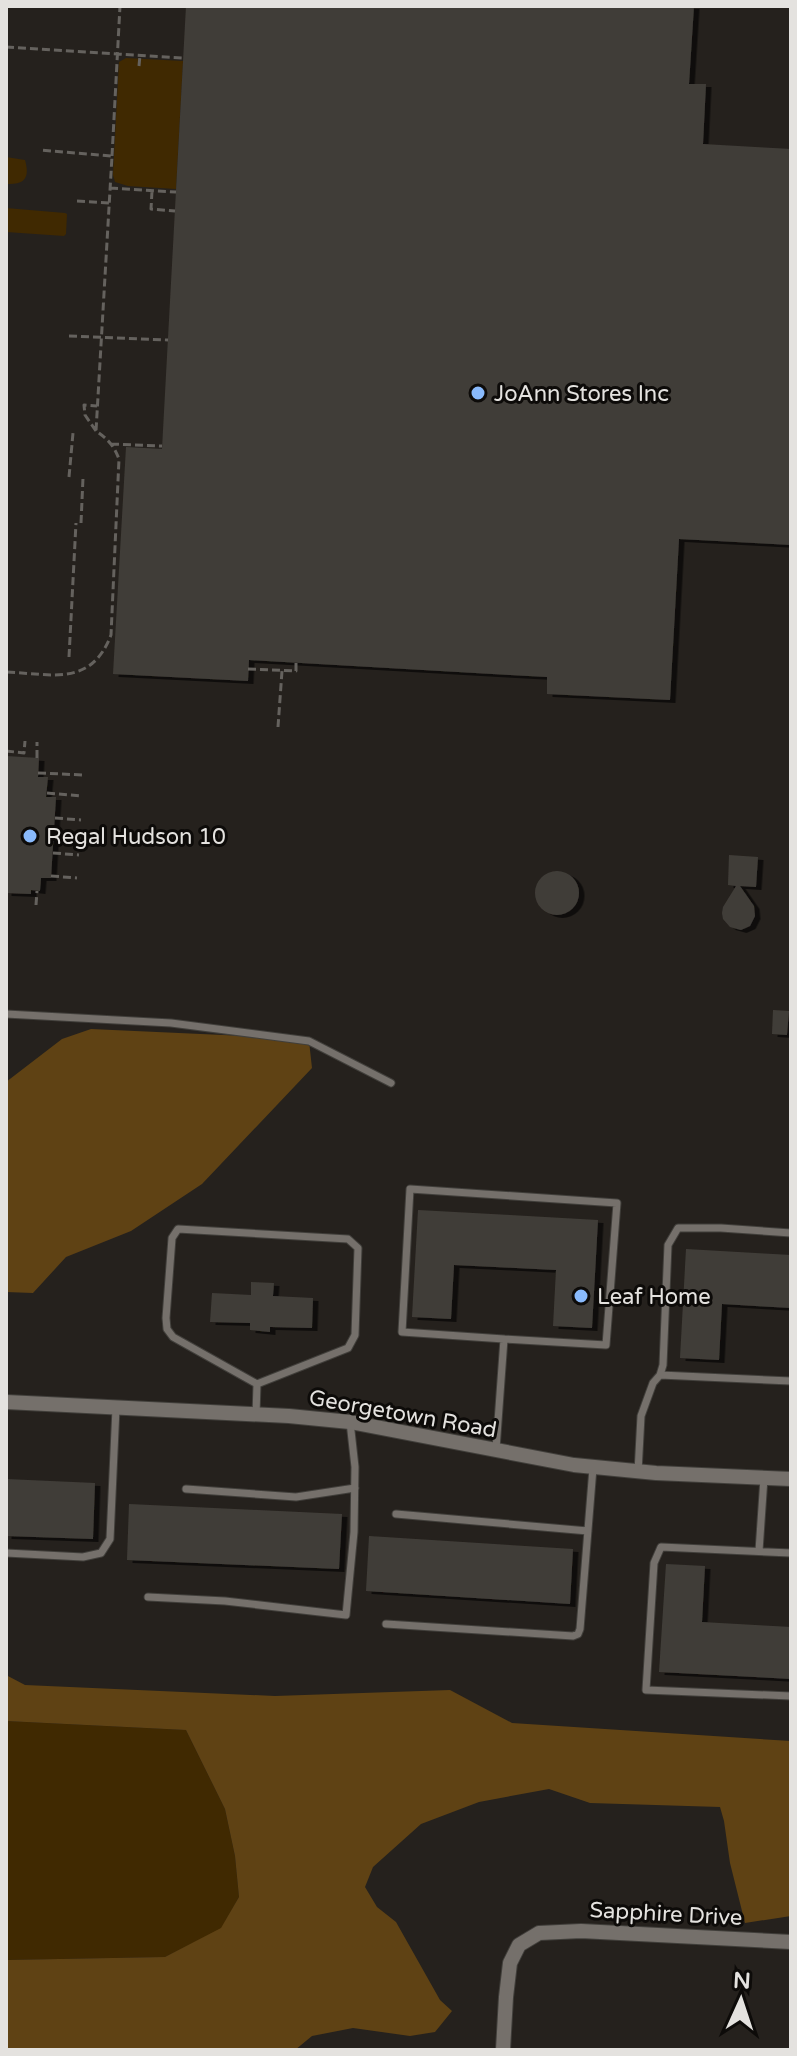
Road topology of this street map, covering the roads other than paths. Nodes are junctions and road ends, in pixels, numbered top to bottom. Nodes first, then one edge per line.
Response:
1 (6, 1014) edge
2 (391, 1083) dead end
3 (791, 1233) edge
4 (504, 1339) junction
5 (660, 1375) junction
6 (791, 1381) edge
7 (257, 1384) junction
8 (6, 1402) edge
9 (116, 1408) junction
10 (256, 1415) junction
11 (350, 1422) junction
12 (496, 1451) junction
13 (593, 1468) junction
14 (638, 1472) junction
15 (764, 1478) junction
16 (791, 1479) edge
17 (355, 1488) junction
18 (186, 1489) dead end
19 (396, 1514) dead end
20 (588, 1531) junction
21 (759, 1551) junction
22 (6, 1553) edge
23 (791, 1553) edge
24 (148, 1597) dead end
25 (386, 1624) dead end
26 (791, 1696) edge
27 (791, 1942) edge
28 (503, 2050) edge

1 - 2 lane
3 - 5 lane
4 - 4 lane
4 - 12 lane
5 - 6 lane
5 - 14 lane
7 - 7 lane
7 - 10 lane
8 - 9 street, Georgetown Road
9 - 10 street, Georgetown Road
9 - 22 lane
10 - 11 street, Georgetown Road
11 - 12 street, Georgetown Road
11 - 17 lane
12 - 13 street, Georgetown Road
13 - 14 street, Georgetown Road
13 - 20 lane
14 - 15 street, Georgetown Road
15 - 16 street, Georgetown Road
15 - 21 lane
17 - 18 lane
17 - 24 lane
19 - 20 lane
20 - 25 lane
21 - 23 lane
21 - 26 lane
27 - 28 street, Sapphire Drive

